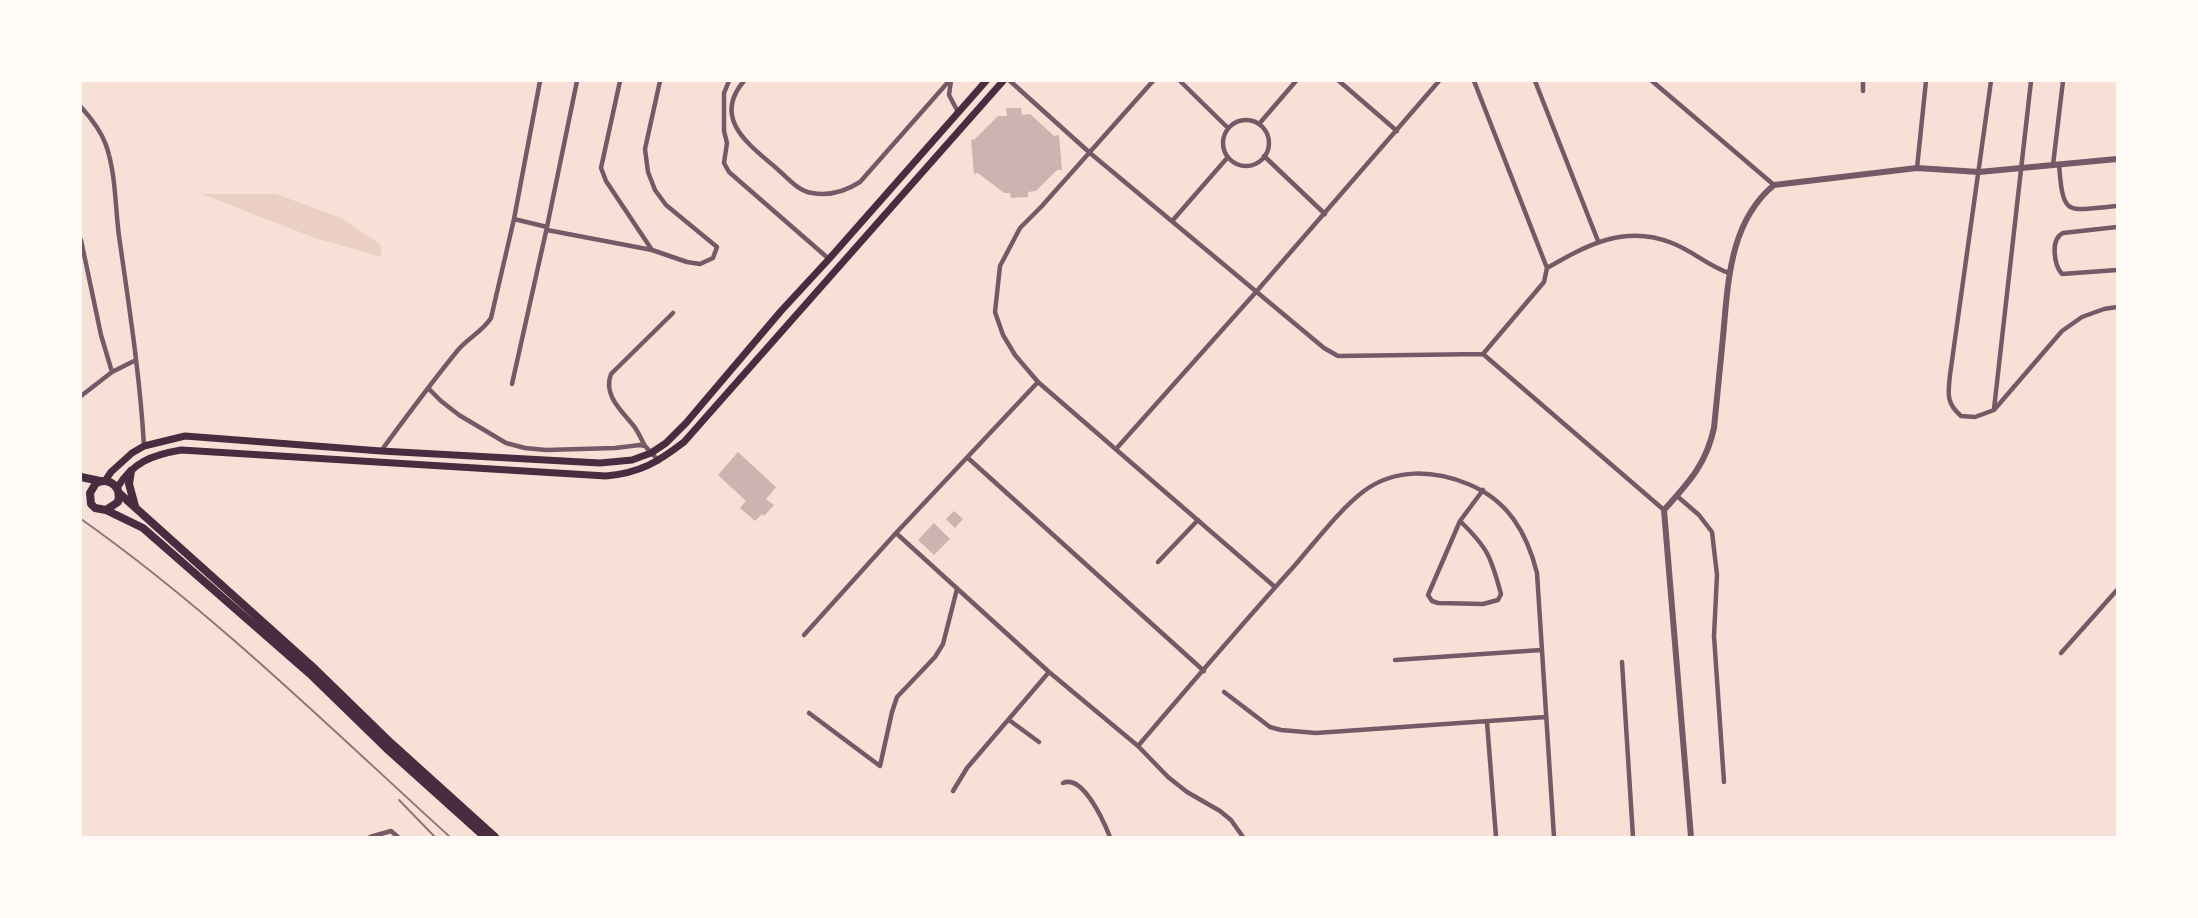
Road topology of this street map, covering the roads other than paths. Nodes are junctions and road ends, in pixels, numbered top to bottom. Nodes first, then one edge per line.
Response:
1 (540, 81) edge
2 (577, 81) edge
3 (620, 81) edge
4 (660, 81) edge
5 (729, 81) edge
6 (744, 81) edge
7 (950, 81) edge
8 (986, 81) edge
9 (1003, 81) edge
10 (1010, 81) edge
11 (1153, 81) edge
12 (1179, 81) edge
13 (1296, 81) edge
14 (1339, 81) edge
15 (1439, 81) edge
16 (1474, 81) edge
17 (1535, 81) edge
18 (1652, 81) edge
19 (1863, 81) edge
20 (1926, 81) edge
21 (1991, 81) edge
22 (2031, 81) edge
23 (2062, 81) edge
24 (1863, 91) dead end
25 (81, 107) edge
26 (958, 112) junction
27 (1258, 124) junction
28 (1228, 128) junction
29 (1397, 131) junction
30 (1090, 153) junction
31 (1264, 156) junction
32 (1228, 157) junction
33 (2117, 159) edge
34 (2056, 165) junction
35 (1917, 168) junction
36 (2020, 168) junction
37 (1979, 172) junction
38 (1774, 185) junction
39 (2117, 206) edge
40 (1326, 214) junction
41 (514, 219) junction
42 (1173, 220) junction
43 (2117, 227) edge
44 (547, 228) junction
45 (81, 240) edge
46 (1598, 241) junction
47 (652, 250) junction
48 (829, 260) junction
49 (1547, 268) junction
50 (2117, 270) edge
51 (1729, 273) junction
52 (1256, 292) junction
53 (2117, 307) edge
54 (673, 313) dead end
55 (1483, 354) junction
56 (136, 360) junction
57 (112, 372) junction
58 (1038, 382) junction
59 (512, 384) dead end
60 (428, 387) junction
61 (81, 396) edge
62 (1994, 410) junction
63 (144, 446) junction
64 (1116, 449) junction
65 (649, 450) junction
66 (381, 451) junction
67 (968, 458) junction
68 (659, 461) junction
69 (131, 471) junction
70 (81, 477) edge
71 (103, 481) junction
72 (118, 490) junction
73 (1483, 490) junction
74 (81, 491) edge
75 (1677, 495) junction
76 (89, 498) junction
77 (135, 508) junction
78 (106, 510) junction
79 (1664, 510) junction
80 (1198, 520) junction
81 (1460, 521) junction
82 (896, 533) junction
83 (1158, 562) dead end
84 (1275, 587) junction
85 (957, 589) junction
86 (2117, 590) edge
87 (804, 635) dead end
88 (1540, 650) junction
89 (2061, 653) dead end
90 (1395, 660) dead end
91 (1622, 662) dead end
92 (1204, 671) junction
93 (1049, 672) junction
94 (1224, 692) dead end
95 (809, 713) dead end
96 (1546, 717) junction
97 (1009, 720) junction
98 (1487, 722) junction
99 (1039, 742) dead end
100 (1138, 746) junction
101 (1724, 782) dead end
102 (1063, 783) dead end
103 (953, 791) dead end
104 (370, 837) edge
105 (398, 837) edge
106 (485, 837) edge
107 (495, 837) edge
108 (1110, 837) edge
109 (1243, 837) edge
110 (1496, 837) edge
111 (1554, 837) edge
112 (1632, 837) edge
113 (1692, 837) edge

1 - 41 street
2 - 44 street
3 - 47 street
4 - 47 street
5 - 48 street
6 - 7 street
7 - 26 street
8 - 26 main road
9 - 68 main road
10 - 30 street
11 - 30 street
12 - 28 street
13 - 27 street
14 - 29 street
15 - 29 street
16 - 49 street
17 - 46 street
18 - 38 street
19 - 24 street
20 - 35 street
21 - 37 street
22 - 36 street
23 - 34 street
25 - 56 street
26 - 48 main road
27 - 28 street
27 - 31 street
28 - 32 street
29 - 40 street
30 - 42 street
30 - 58 street
31 - 32 street
31 - 40 street
32 - 42 street
33 - 34 street
34 - 36 street
34 - 39 street
35 - 37 street
35 - 38 street
36 - 37 street
36 - 62 street
37 - 62 street
38 - 51 street
40 - 52 street
41 - 44 street
41 - 60 street
42 - 52 street
43 - 50 street
44 - 47 street
44 - 59 street
45 - 57 street
46 - 49 street
46 - 51 street
48 - 65 main road
49 - 55 street
51 - 75 street
52 - 55 street
52 - 64 street
53 - 62 street
54 - 65 street
55 - 79 street
56 - 57 street
56 - 63 street
57 - 61 street
58 - 64 street
58 - 67 street
60 - 65 street
60 - 66 street
63 - 66 main road
63 - 71 main road
64 - 80 street
65 - 66 main road
65 - 68 street
67 - 82 street
67 - 92 street
68 - 69 main road
69 - 72 main road
69 - 77 main road
70 - 71 main road
71 - 72 main road
71 - 76 main road
72 - 77 main road
72 - 78 main road
73 - 81 street
73 - 84 street
73 - 88 street
74 - 76 main road
75 - 79 street
75 - 101 street
76 - 78 main road
77 - 107 main road
78 - 106 main road
79 - 113 street
80 - 83 street
80 - 84 street
81 - 81 street
82 - 85 street
82 - 87 street
84 - 92 street
85 - 93 street
85 - 95 street
86 - 89 street
88 - 90 street
88 - 96 street
91 - 112 street
92 - 100 street
93 - 97 street
93 - 100 street
94 - 98 street
96 - 98 street
96 - 111 street
97 - 99 street
97 - 103 street
98 - 110 street
100 - 109 street
102 - 108 street
104 - 105 street

